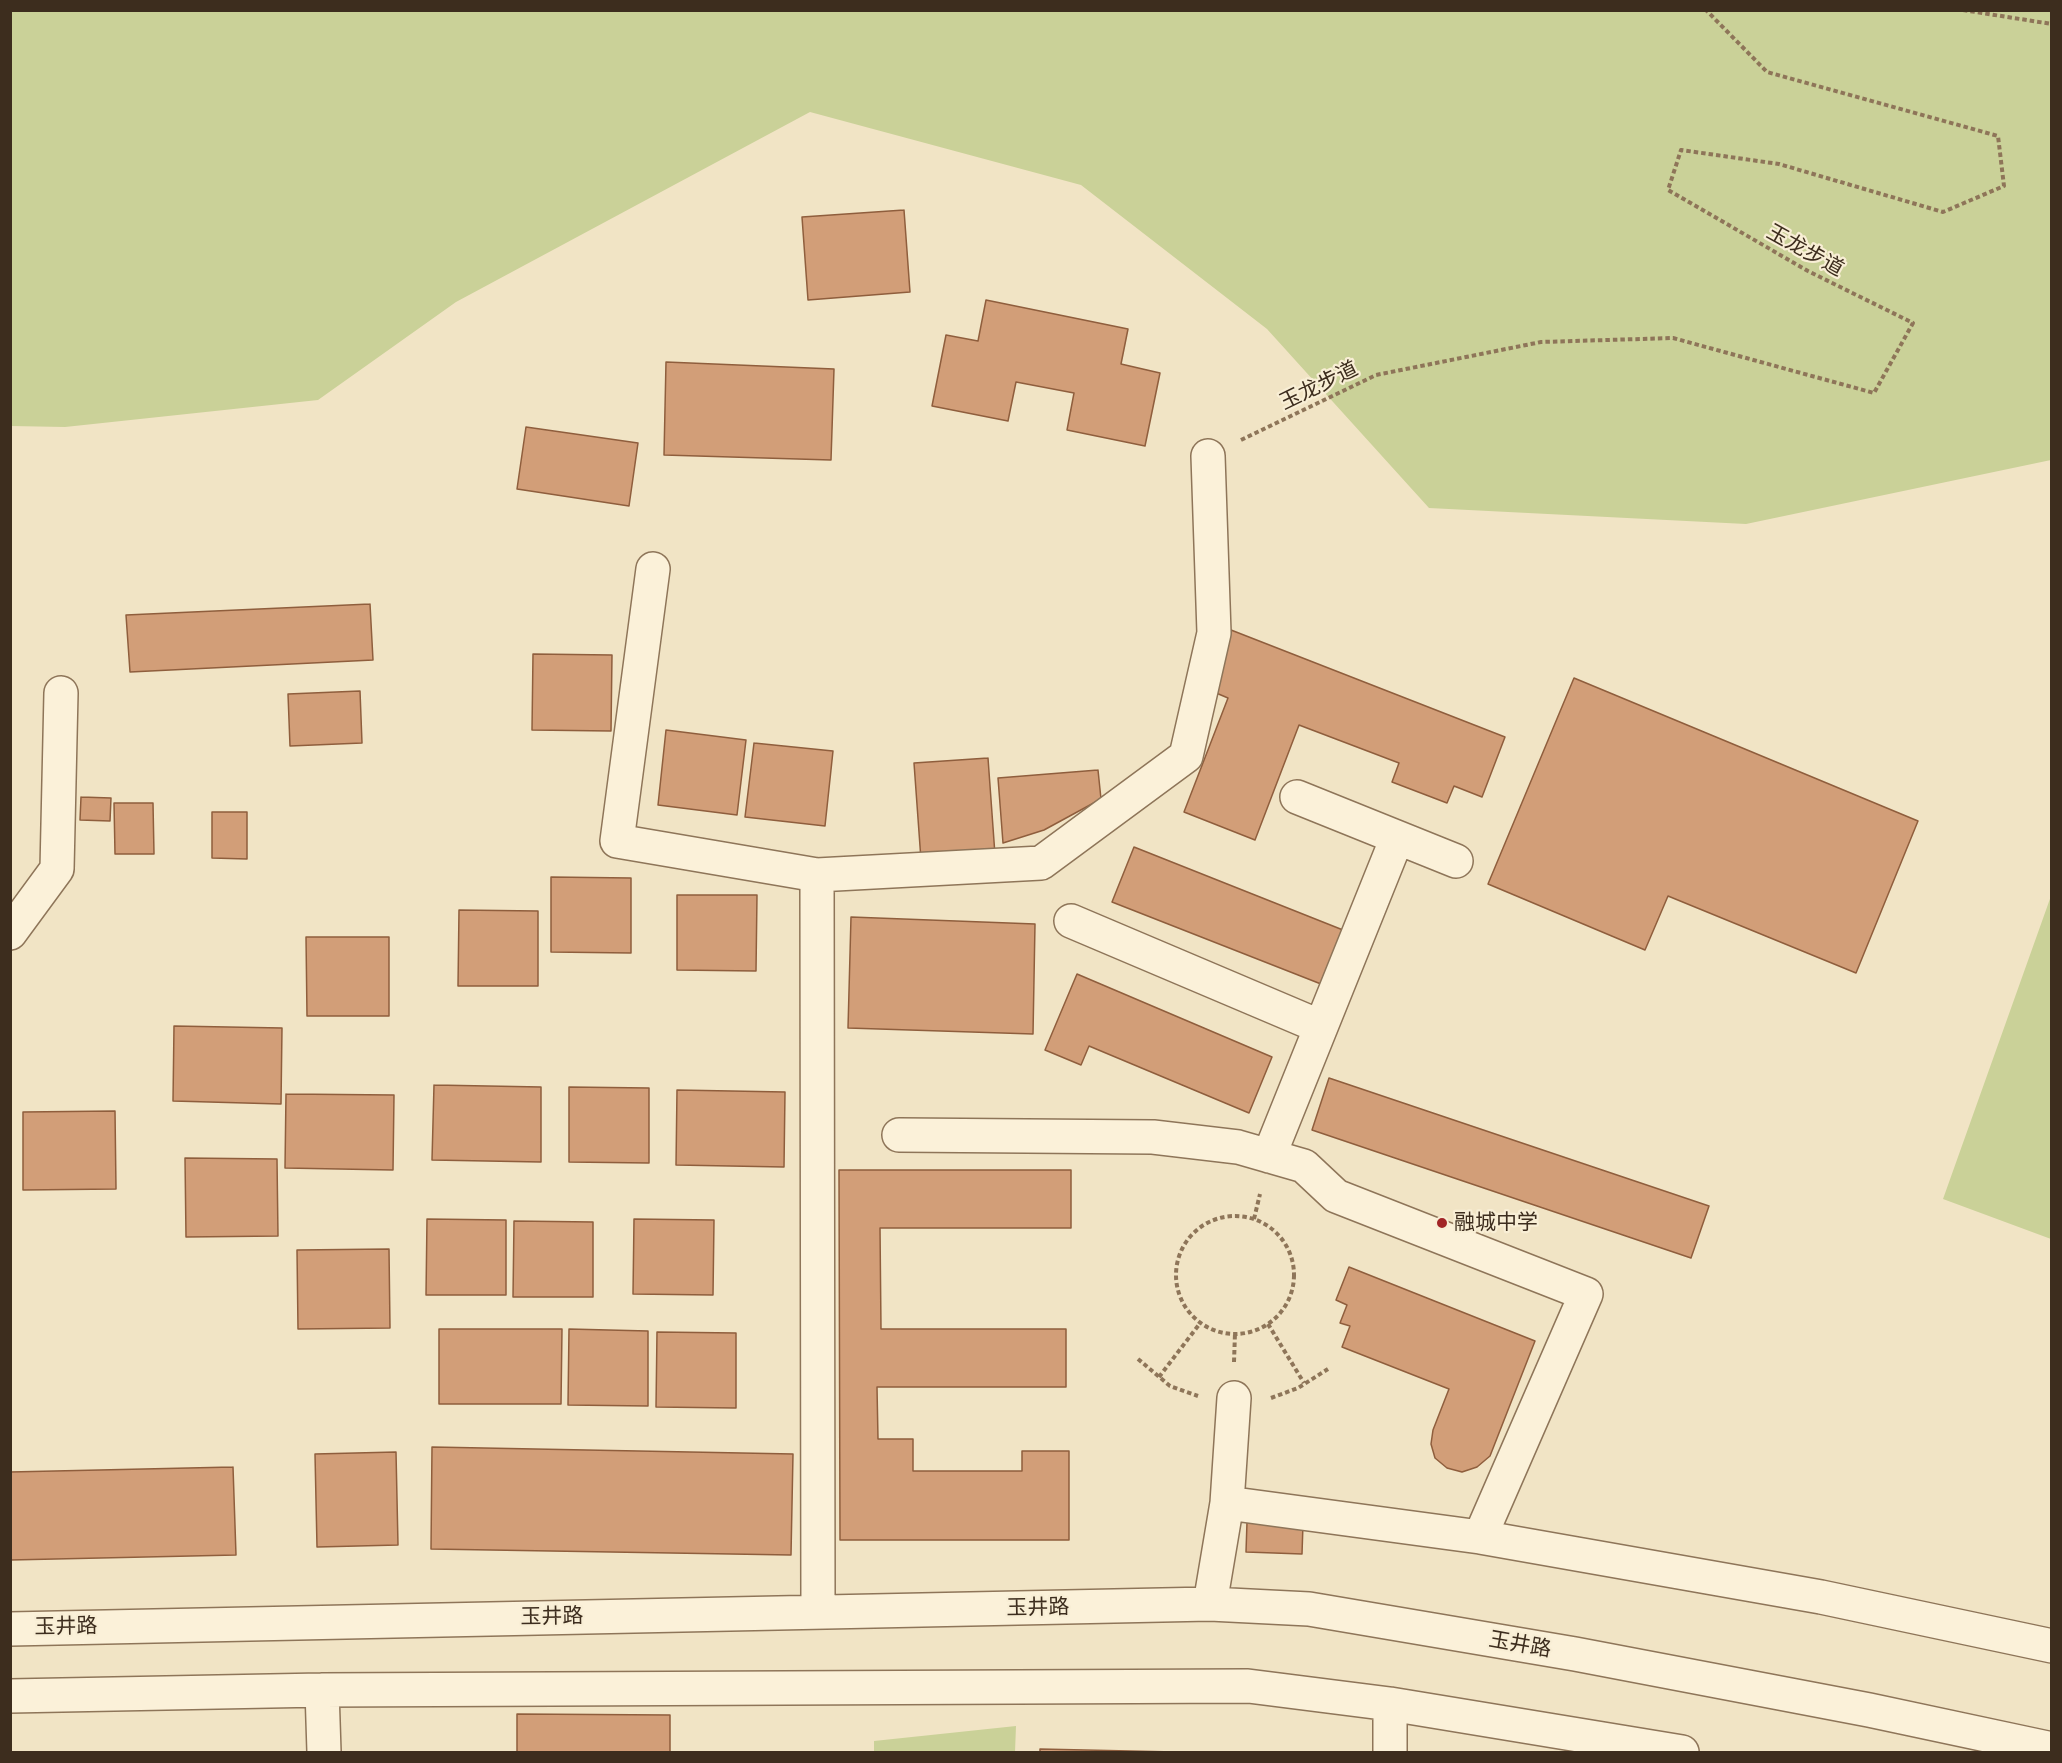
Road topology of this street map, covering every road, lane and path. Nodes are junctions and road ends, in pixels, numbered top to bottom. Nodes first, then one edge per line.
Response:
1 (1706, 10) edge
2 (1963, 10) edge
3 (2052, 24) edge
4 (1208, 456) joint
5 (653, 569) dead end
6 (61, 693) dead end
7 (1297, 797) dead end
8 (1397, 838) junction
9 (1456, 861) dead end
10 (817, 875) junction
11 (1071, 921) dead end
12 (10, 933) edge
13 (1322, 1027) junction
14 (899, 1135) dead end
15 (1269, 1156) junction
16 (1201, 1322) junction
17 (1268, 1324) junction
18 (1159, 1377) dead end
19 (1304, 1383) dead end
20 (1234, 1398) dead end
21 (1227, 1503) junction
22 (1480, 1537) junction
23 (1210, 1605) junction
24 (818, 1612) junction
25 (10, 1629) edge
26 (2052, 1646) edge
27 (321, 1690) junction
28 (10, 1696) edge
29 (1390, 1704) junction
30 (2052, 1749) edge
31 (324, 1752) edge
32 (1390, 1752) edge
33 (1682, 1752) edge

1 - 4 path, 玉龙步道
2 - 3 path
4 - 10 street
5 - 10 street
6 - 12 street
7 - 8 street
8 - 9 street
8 - 13 street
10 - 24 street
11 - 13 street
13 - 15 street
14 - 15 street
15 - 22 street
16 - 17 path
16 - 17 path
16 - 18 path
17 - 19 path
20 - 21 street
21 - 22 street
21 - 23 street
22 - 26 street
23 - 24 street, 玉井路
23 - 30 street, 玉井路
24 - 25 street, 玉井路
27 - 28 street
27 - 29 street
27 - 31 street
29 - 32 street
29 - 33 street

